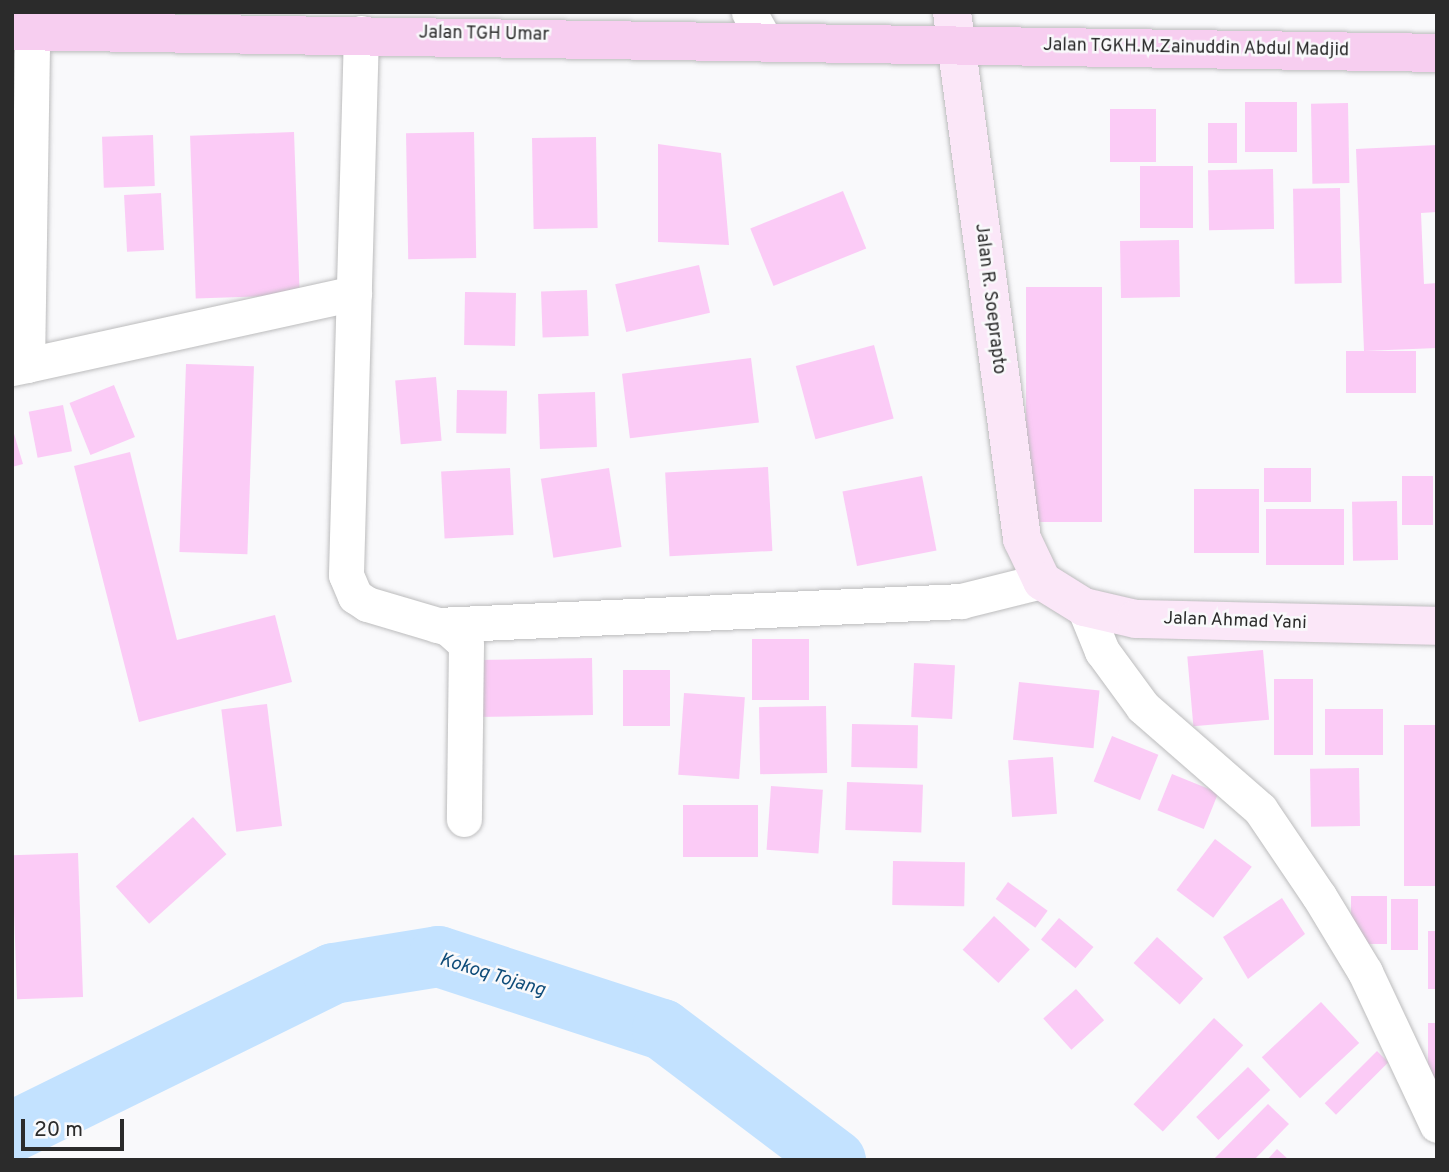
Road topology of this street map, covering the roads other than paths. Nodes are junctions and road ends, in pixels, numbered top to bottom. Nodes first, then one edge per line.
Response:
1 (757, 27) edge
2 (954, 28) edge
3 (22, 31) edge
4 (361, 33) junction
5 (1437, 53) edge
6 (354, 293) junction
7 (20, 367) edge
8 (1042, 581) junction
9 (1084, 607) junction
10 (437, 625) junction
11 (1437, 626) edge
12 (464, 819) dead end
13 (1437, 1125) edge

1 - 2 main road, Jalan TGH Umar
1 - 4 main road, Jalan TGH Umar
2 - 5 main road, Jalan TGKH.M.Zainuddin Abdul Madjid
2 - 8 street, Jalan R. Soeprapto
3 - 4 main road, Jalan TGH Umar
3 - 7 street
4 - 6 street
6 - 7 street
6 - 10 street
8 - 9 street, Jalan Ahmad Yani
8 - 10 street
9 - 11 street, Jalan Ahmad Yani
9 - 13 street
10 - 12 street

